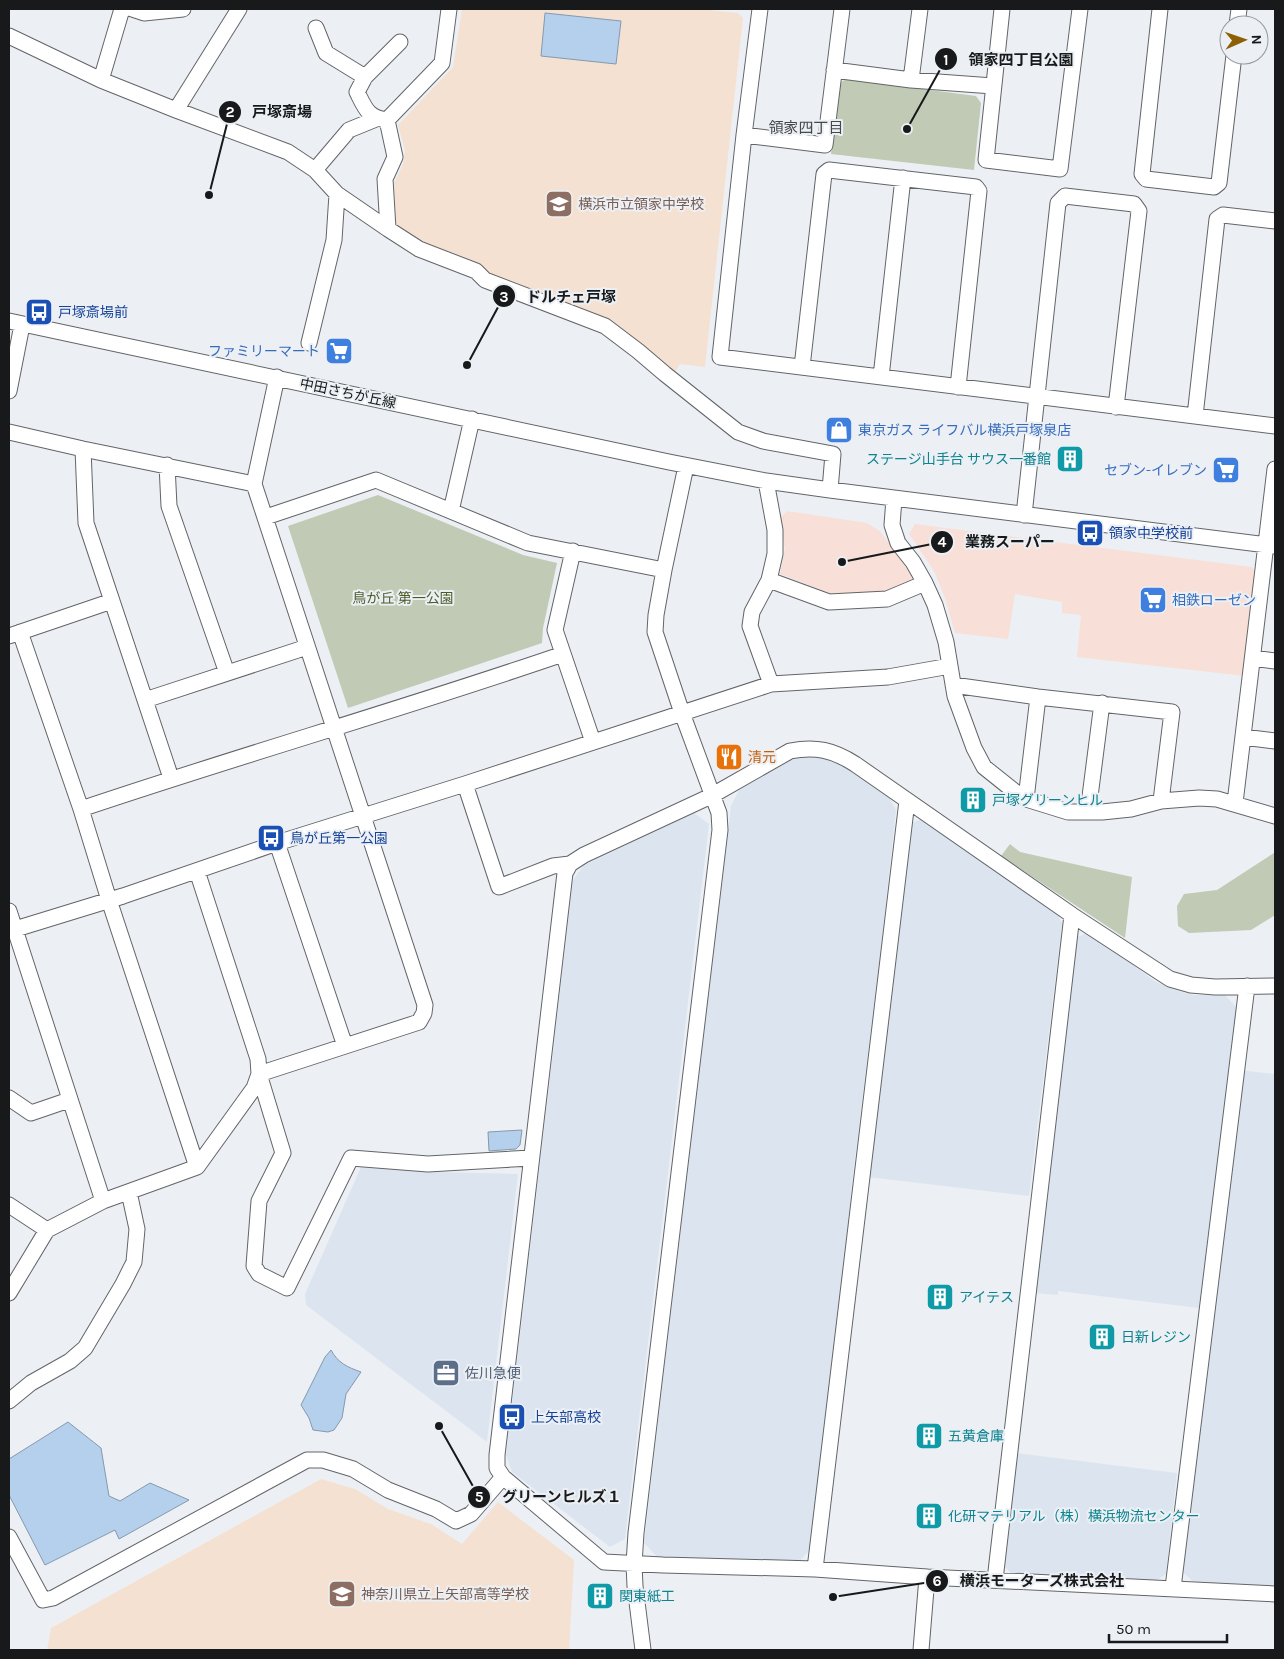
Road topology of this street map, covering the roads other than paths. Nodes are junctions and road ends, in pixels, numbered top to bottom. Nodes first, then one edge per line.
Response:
1 (122, 9) edge
2 (132, 9) edge
3 (183, 9) edge
4 (239, 9) edge
5 (449, 9) edge
6 (760, 9) edge
7 (842, 9) edge
8 (920, 9) edge
9 (1002, 9) edge
10 (1080, 9) edge
11 (1160, 9) edge
12 (316, 28) dead end
13 (9, 36) edge
14 (400, 42) dead end
15 (1233, 65) edge
16 (834, 70) junction
17 (365, 77) junction
18 (101, 80) junction
19 (911, 80) junction
20 (993, 86) junction
21 (176, 110) junction
22 (382, 120) junction
23 (744, 135) junction
24 (315, 170) junction
25 (903, 178) junction
26 (337, 194) junction
27 (1275, 221) edge
28 (388, 229) junction
29 (16, 323) edge
30 (309, 343) dead end
31 (802, 367) junction
32 (277, 377) junction
33 (881, 377) junction
34 (958, 387) junction
35 (9, 391) edge
36 (1037, 397) junction
37 (1116, 407) junction
38 (1195, 416) junction
39 (472, 419) junction
40 (1275, 426) edge
41 (9, 432) edge
42 (83, 449) junction
43 (167, 465) junction
44 (686, 466) junction
45 (1275, 469) edge
46 (766, 480) junction
47 (254, 484) junction
48 (830, 490) junction
49 (894, 499) junction
50 (451, 511) junction
51 (1024, 515) junction
52 (266, 517) junction
53 (1271, 545) edge
54 (573, 551) junction
55 (664, 570) junction
56 (769, 580) junction
57 (926, 583) junction
58 (112, 600) junction
59 (15, 634) edge
60 (308, 647) junction
61 (563, 654) junction
62 (1253, 658) junction
63 (1275, 661) edge
64 (950, 666) junction
65 (227, 672) junction
66 (771, 684) junction
67 (953, 685) junction
68 (1038, 697) junction
69 (145, 700) junction
70 (1102, 703) junction
71 (682, 713) junction
72 (334, 729) junction
73 (1243, 737) junction
74 (1275, 741) edge
75 (593, 742) junction
76 (171, 778) junction
77 (465, 784) junction
78 (711, 796) junction
79 (1026, 799) junction
80 (907, 801) junction
81 (1161, 801) junction
82 (1235, 803) junction
83 (81, 809) junction
84 (1088, 812) junction
85 (364, 815) junction
86 (1275, 816) edge
87 (277, 843) junction
88 (570, 864) junction
89 (197, 871) junction
90 (109, 900) junction
91 (9, 911) edge
92 (1072, 915) junction
93 (12, 930) edge
94 (1247, 986) junction
95 (1275, 986) edge
96 (345, 1046) junction
97 (259, 1074) junction
98 (9, 1098) edge
99 (69, 1100) junction
100 (531, 1158) junction
101 (197, 1167) junction
102 (129, 1192) junction
103 (103, 1201) junction
104 (9, 1205) edge
105 (47, 1230) junction
106 (9, 1294) edge
107 (9, 1401) edge
108 (502, 1477) junction
109 (9, 1538) edge
110 (634, 1564) junction
111 (815, 1569) junction
112 (927, 1578) junction
113 (995, 1580) junction
114 (1173, 1588) junction
115 (1275, 1594) edge
116 (644, 1650) edge
117 (921, 1650) edge

1 - 18 street
2 - 3 street
4 - 21 street
5 - 22 street
6 - 23 street
7 - 16 street
8 - 19 street
9 - 20 street
10 - 20 street
11 - 15 street
12 - 17 street
13 - 18 street
14 - 17 street
16 - 19 street
16 - 23 street
17 - 22 street
18 - 21 street
19 - 20 street
21 - 24 street
22 - 24 street
22 - 28 street
23 - 31 street
24 - 26 street
25 - 31 street
25 - 33 street
25 - 34 street
26 - 28 street
26 - 30 street
27 - 38 street
28 - 48 street
29 - 32 street, 中田さちが丘線
29 - 35 street
31 - 33 street
32 - 39 street, 中田さちが丘線
32 - 47 street
33 - 34 street
34 - 36 street
36 - 37 street
36 - 37 street
36 - 51 street
37 - 38 street
38 - 40 street
39 - 44 street, 中田さちが丘線
39 - 50 street
41 - 42 street
42 - 43 street
42 - 58 street
43 - 47 street
43 - 65 street
44 - 46 street, 中田さちが丘線
44 - 55 street
45 - 53 street
46 - 48 street, 中田さちが丘線
46 - 56 street
47 - 52 street
48 - 49 street, 中田さちが丘線
49 - 51 street, 中田さちが丘線
49 - 57 street
50 - 52 street
50 - 54 street
51 - 53 street, 中田さちが丘線
52 - 60 street
53 - 62 street
54 - 55 street
54 - 61 street
55 - 71 street
56 - 57 street
56 - 66 street
57 - 64 street
58 - 59 street
58 - 69 street
59 - 83 street
60 - 65 street
60 - 72 street
61 - 72 street
61 - 75 street
62 - 63 street
62 - 73 street
64 - 66 street
64 - 67 street
65 - 69 street
66 - 71 street
67 - 68 street
67 - 79 street
68 - 70 street
68 - 79 street
69 - 76 street
70 - 81 street
70 - 84 street
71 - 75 street
71 - 78 street
72 - 76 street
72 - 85 street
73 - 74 street
73 - 82 street
75 - 77 street
76 - 83 street
77 - 85 street
77 - 88 street
78 - 80 street
78 - 88 street
78 - 110 street
79 - 84 street
80 - 92 street
80 - 111 street
81 - 82 street
81 - 84 street
82 - 86 street
83 - 90 street
85 - 87 street
85 - 96 street
87 - 89 street
87 - 96 street
88 - 100 street
89 - 90 street
89 - 97 street
90 - 93 street
90 - 101 street
91 - 93 street
92 - 94 street
92 - 113 street
93 - 99 street
94 - 95 street
94 - 114 street
96 - 97 street
97 - 100 street
97 - 101 street
98 - 99 street
99 - 103 street
100 - 108 street
101 - 102 street
102 - 103 street
102 - 107 street
103 - 105 street
104 - 105 street
105 - 106 street
108 - 109 street
108 - 110 street
110 - 111 street
110 - 116 street
111 - 112 street
112 - 113 street
112 - 117 street
113 - 114 street
114 - 115 street

